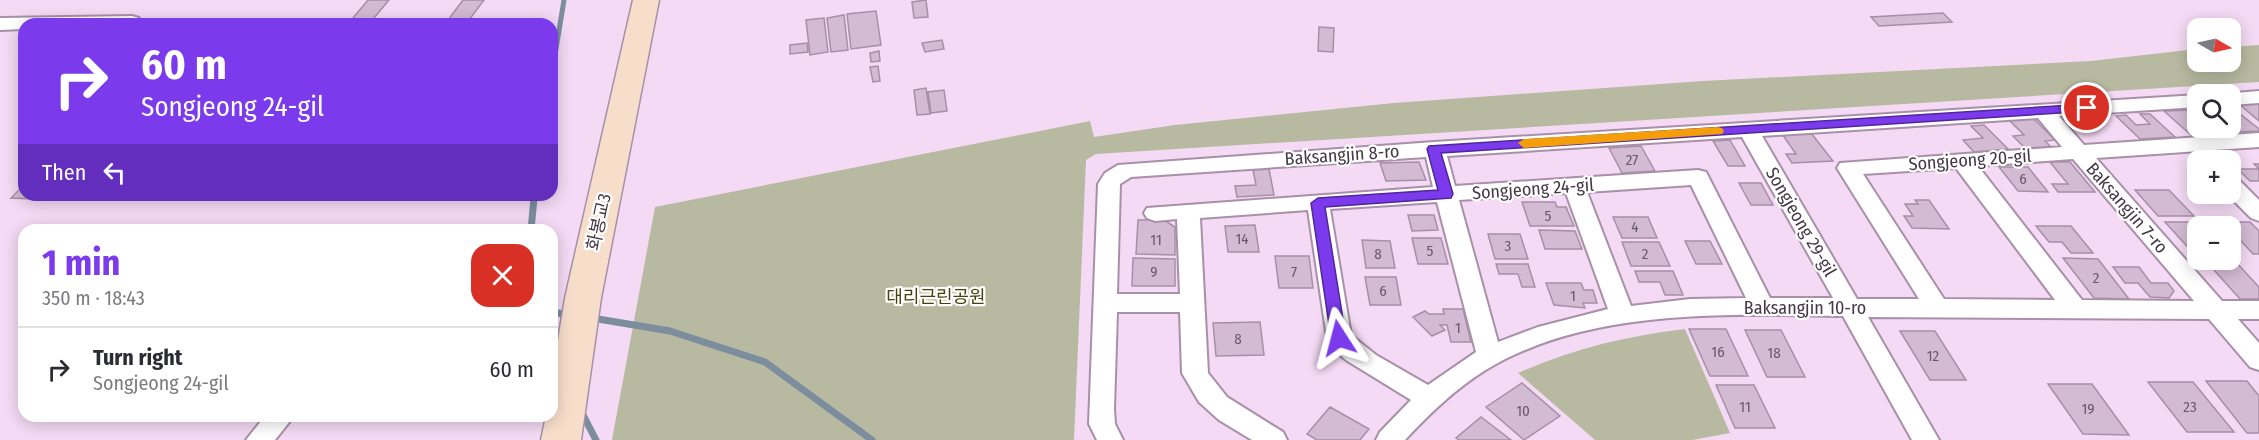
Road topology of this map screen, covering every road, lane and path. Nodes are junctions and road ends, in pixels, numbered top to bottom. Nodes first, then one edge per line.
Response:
1 (646, 2) edge
2 (0, 24) edge
3 (18, 24) edge
4 (2259, 97) edge
5 (2241, 98) edge
6 (2187, 102) edge
7 (2043, 111) junction
8 (1748, 129) junction
9 (2259, 141) edge
10 (2193, 145) junction
11 (1434, 149) junction
12 (2198, 150) edge
13 (2079, 152) junction
14 (1962, 160) junction
15 (1574, 186) junction
16 (1446, 194) junction
17 (2241, 195) edge
18 (1318, 203) junction
19 (1188, 211) junction
20 (1155, 213) dead end
21 (2259, 213) edge
22 (1105, 303) junction
23 (1192, 303) junction
24 (1763, 308) junction
25 (1850, 308) junction
26 (1938, 309) junction
27 (2075, 309) junction
28 (2215, 310) junction
29 (2259, 310) edge
30 (1622, 315) junction
31 (1490, 357) junction
32 (2259, 360) edge
33 (1430, 398) junction
34 (276, 422) edge
35 (259, 440) edge
36 (561, 440) edge
37 (1110, 440) edge
38 (1274, 440) edge
39 (1389, 440) edge
40 (1926, 440) edge

1 - 36 main road, 화봉교3
2 - 3 street
4 - 5 street
6 - 7 street, Baksangjin 8-ro
7 - 8 street, Baksangjin 8-ro
7 - 13 street, Baksangjin 7-ro
8 - 11 street, Baksangjin 8-ro
8 - 25 street, Songjeong 29-gil
9 - 10 street, Songjeong 20-gil
10 - 12 street
10 - 13 street, Songjeong 20-gil
11 - 16 street
11 - 22 street, Baksangjin 8-ro
13 - 14 street, Songjeong 20-gil
13 - 28 street, Baksangjin 7-ro
14 - 26 street, Songjeong 20-gil
14 - 27 street
15 - 16 street, Songjeong 24-gil
15 - 24 street, Songjeong 24-gil
15 - 30 street
16 - 18 street, Songjeong 24-gil
16 - 31 street
17 - 21 street
18 - 19 street, Songjeong 24-gil
18 - 33 street
19 - 20 street, Songjeong 24-gil
19 - 23 street
22 - 23 street
22 - 37 street, Baksangjin 8-ro
23 - 38 street
24 - 25 street, Baksangjin 10-ro
24 - 30 street, Baksangjin 10-ro
25 - 26 street, Baksangjin 10-ro
25 - 40 street, Songjeong 29-gil
26 - 27 street, Baksangjin 10-ro
27 - 28 street, Baksangjin 10-ro
28 - 29 street, Baksangjin 10-ro
28 - 32 street, Baksangjin 7-ro
30 - 31 street, Baksangjin 10-ro
31 - 33 street, Baksangjin 10-ro
33 - 39 street, Baksangjin 10-ro
34 - 35 street

